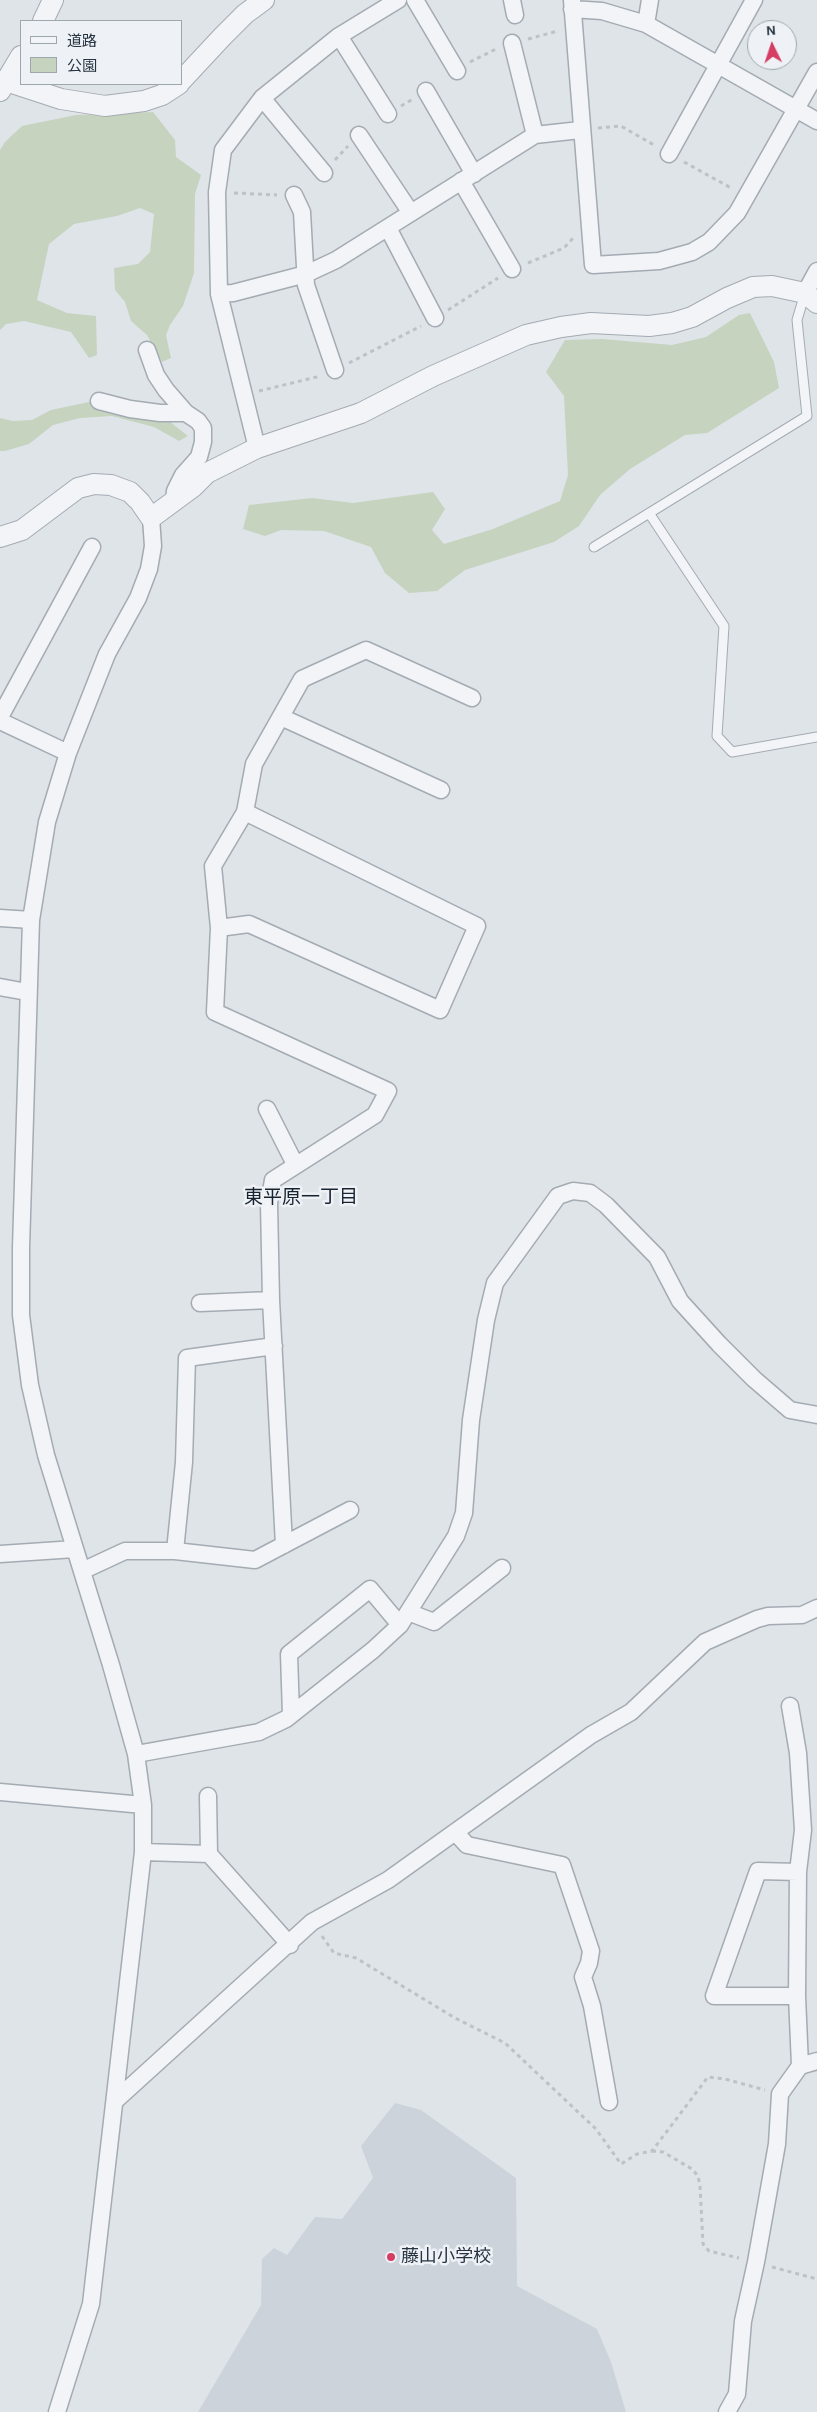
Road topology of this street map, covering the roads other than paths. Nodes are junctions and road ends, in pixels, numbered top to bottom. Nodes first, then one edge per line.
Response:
1 (53, 0) edge
2 (264, 0) edge
3 (398, 0) edge
4 (415, 0) edge
5 (650, 0) edge
6 (754, 0) edge
7 (572, 5) edge
8 (43, 20) edge
9 (646, 24) junction
10 (339, 36) junction
11 (512, 43) dead end
12 (20, 58) edge
13 (718, 65) junction
14 (457, 71) dead end
15 (817, 72) edge
16 (182, 80) edge
17 (176, 85) edge
18 (3, 86) edge
19 (426, 91) dead end
20 (262, 98) junction
21 (797, 109) junction
22 (388, 114) dead end
23 (817, 121) edge
24 (580, 130) junction
25 (359, 135) dead end
26 (535, 135) junction
27 (669, 154) dead end
28 (324, 173) dead end
29 (468, 177) junction
30 (294, 195) dead end
31 (411, 213) junction
32 (388, 228) junction
33 (512, 270) dead end
34 (817, 271) edge
35 (306, 274) junction
36 (219, 294) junction
37 (811, 298) edge
38 (435, 318) dead end
39 (147, 350) dead end
40 (335, 370) dead end
41 (99, 401) dead end
42 (186, 413) junction
43 (257, 448) junction
44 (174, 502) junction
45 (649, 513) junction
46 (151, 518) junction
47 (0, 537) edge
48 (594, 546) dead end
49 (92, 547) dead end
50 (472, 698) dead end
51 (0, 716) edge
52 (281, 717) junction
53 (0, 721) edge
54 (817, 737) edge
55 (68, 753) junction
56 (441, 790) dead end
57 (245, 812) junction
58 (0, 918) edge
59 (31, 920) junction
60 (219, 928) junction
61 (0, 987) edge
62 (27, 992) junction
63 (267, 1109) dead end
64 (295, 1164) junction
65 (271, 1300) junction
66 (200, 1303) dead end
67 (274, 1346) junction
68 (817, 1415) edge
69 (350, 1510) dead end
70 (284, 1545) junction
71 (75, 1549) junction
72 (174, 1552) junction
73 (0, 1554) edge
74 (502, 1568) dead end
75 (82, 1571) junction
76 (817, 1608) edge
77 (404, 1619) junction
78 (790, 1706) dead end
79 (291, 1715) junction
80 (136, 1754) junction
81 (0, 1792) edge
82 (208, 1796) dead end
83 (143, 1805) junction
84 (810, 1830) edge
85 (456, 1832) junction
86 (143, 1852) junction
87 (209, 1854) junction
88 (798, 1872) junction
89 (290, 1945) junction
90 (797, 1996) junction
91 (817, 2061) edge
92 (800, 2066) junction
93 (116, 2100) junction
94 (609, 2102) dead end
95 (57, 2412) edge
96 (727, 2412) edge

1 - 8 street
2 - 16 street
3 - 10 street
4 - 14 street
5 - 9 street
6 - 13 street
7 - 9 street
7 - 24 street
9 - 13 street
10 - 20 street
10 - 22 street
11 - 26 street
12 - 18 street
13 - 21 street
13 - 27 street
15 - 21 street
17 - 18 street
19 - 29 street
20 - 28 street
20 - 36 street
21 - 23 street
21 - 24 street
24 - 26 street
25 - 31 street
26 - 29 street
29 - 31 street
29 - 33 street
30 - 35 street
31 - 32 street
32 - 35 street
32 - 38 street
34 - 37 street
35 - 36 street
35 - 40 street
36 - 43 street
37 - 43 street
37 - 45 lane
39 - 42 street
41 - 42 street
42 - 44 street
43 - 44 street
44 - 46 street
45 - 48 lane
45 - 54 lane
46 - 47 street
46 - 55 street
49 - 51 street
50 - 52 street
52 - 56 street
52 - 57 street
53 - 55 street
55 - 59 street
57 - 60 street
57 - 60 street
58 - 59 street
59 - 62 street
60 - 64 street
61 - 62 street
62 - 71 street
63 - 64 street
64 - 65 street
65 - 66 street
65 - 67 street
67 - 70 street
67 - 72 street
68 - 77 street
69 - 70 street
70 - 72 street
71 - 73 street
71 - 75 street
72 - 75 street
74 - 77 street
75 - 80 street
76 - 85 street
77 - 79 street
77 - 79 street
78 - 84 street
79 - 80 street
80 - 83 street
81 - 83 street
82 - 87 street
83 - 86 street
84 - 88 street
85 - 89 street
85 - 94 street
86 - 87 street
86 - 93 street
87 - 89 street
88 - 90 street
88 - 90 street
89 - 93 street
90 - 92 street
91 - 92 street
92 - 96 street
93 - 95 street

